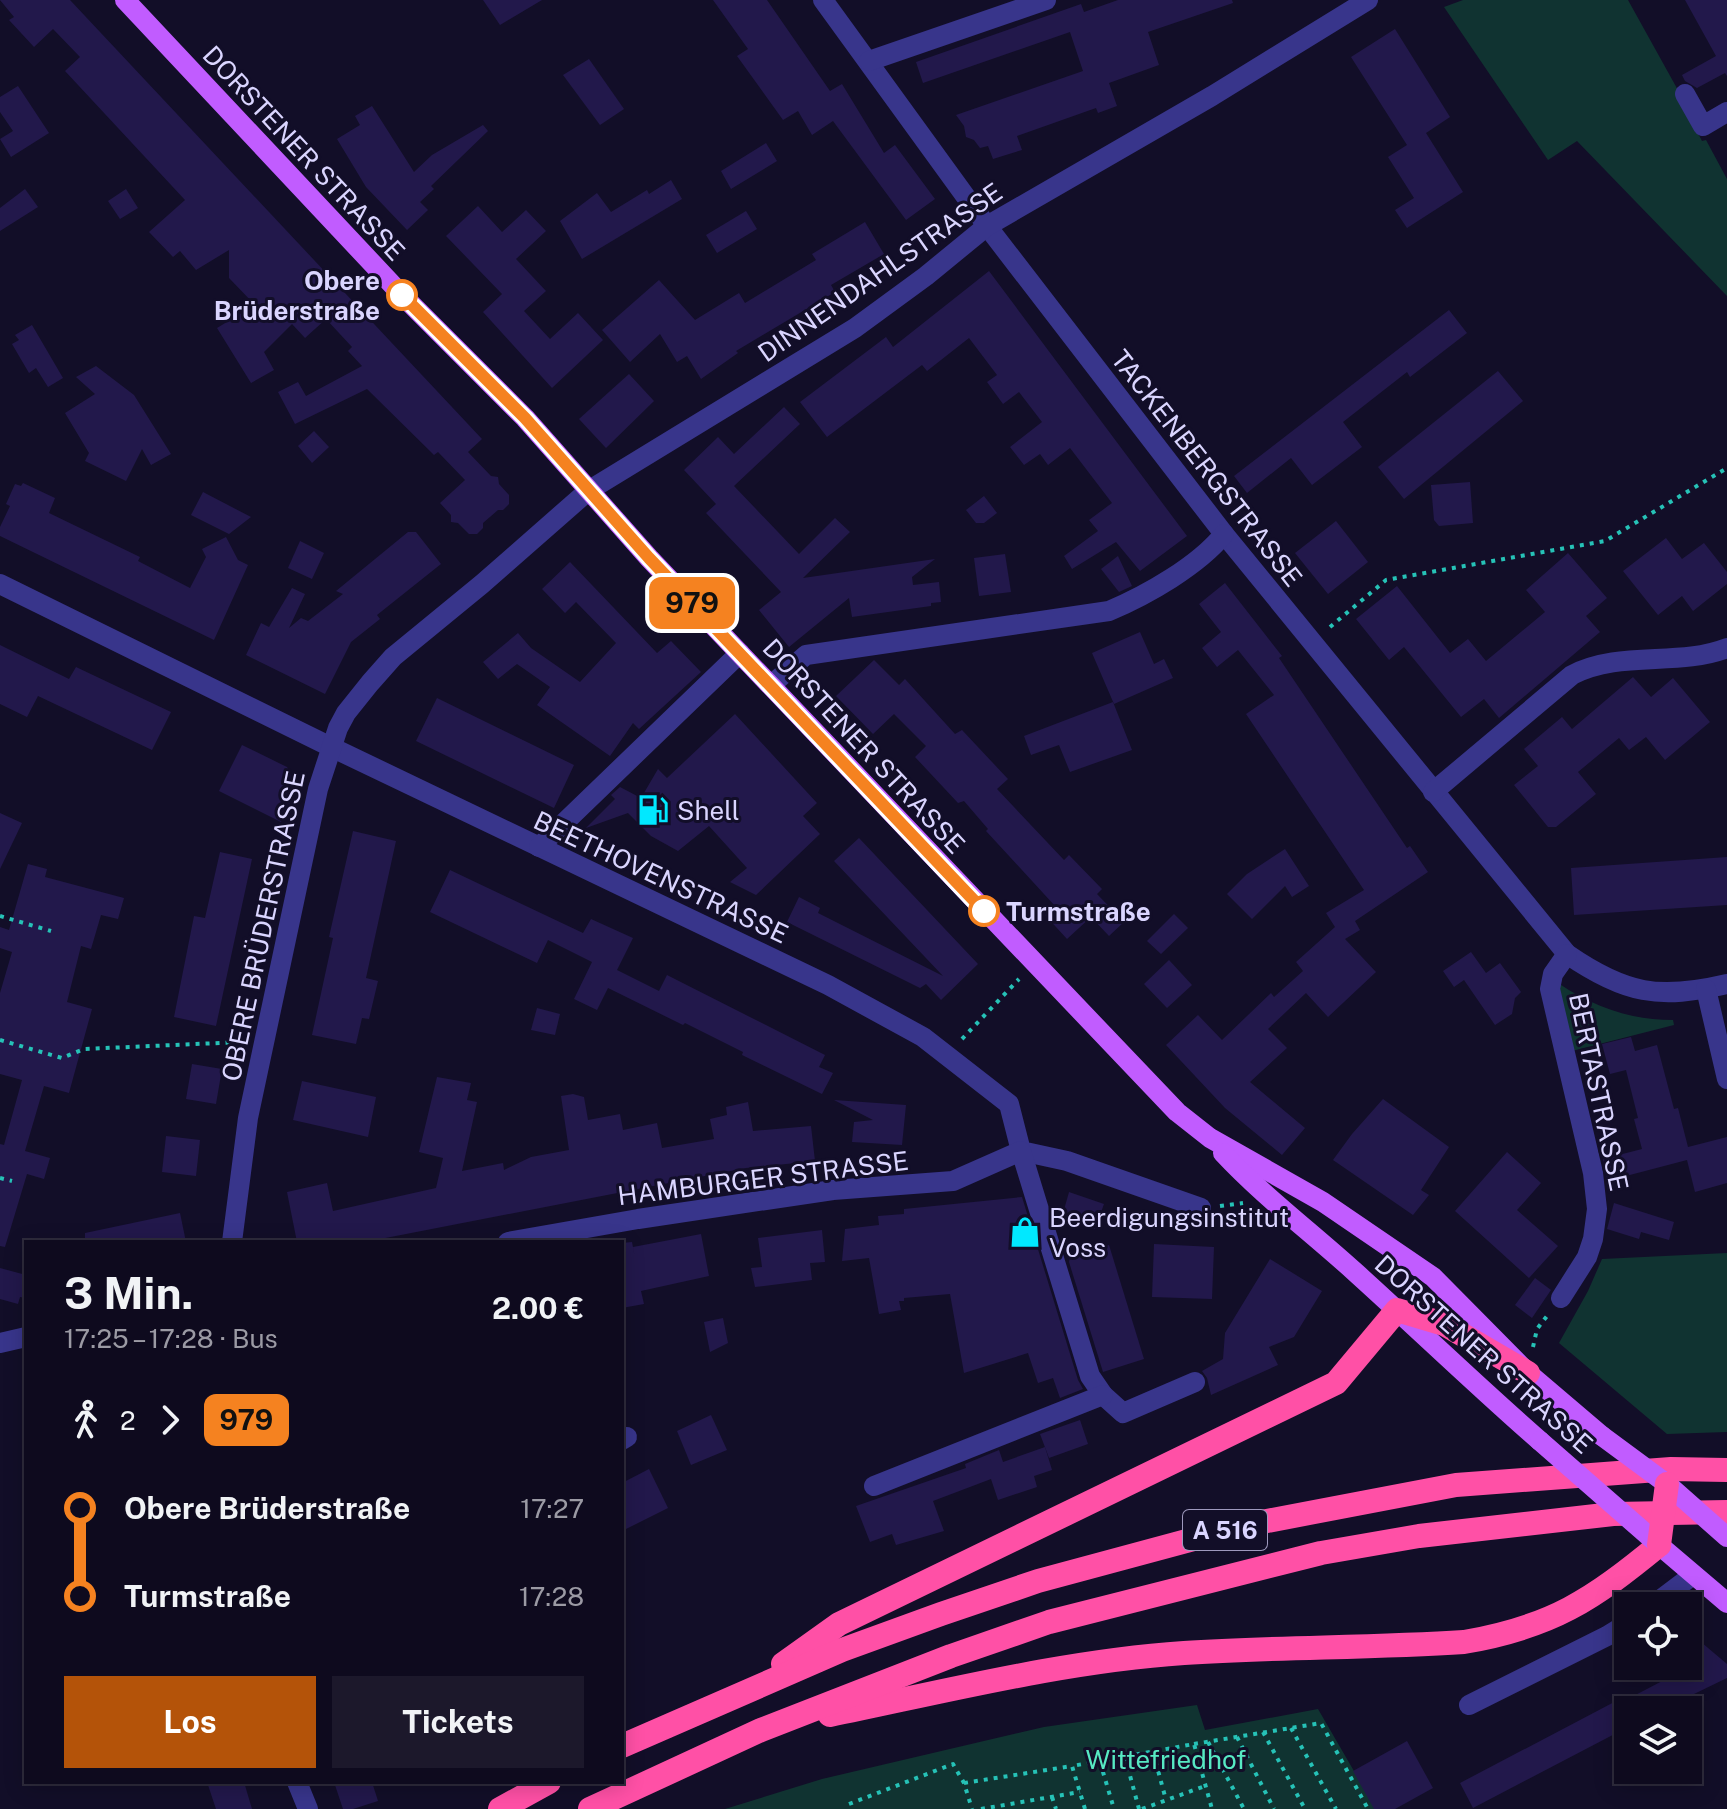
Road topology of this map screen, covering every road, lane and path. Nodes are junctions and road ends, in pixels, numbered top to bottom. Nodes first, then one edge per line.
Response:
1 (125, 0) edge
2 (823, 0) edge
3 (1046, 0) edge
4 (1368, 0) edge
5 (1345, 6) edge
6 (869, 61) junction
7 (1685, 94) dead end
8 (1727, 112) edge
9 (987, 226) junction
10 (1727, 468) edge
11 (588, 491) junction
12 (1224, 534) junction
13 (0, 584) edge
14 (1311, 642) junction
15 (1727, 648) edge
16 (740, 653) junction
17 (771, 685) junction
18 (331, 747) junction
19 (1433, 792) junction
20 (539, 847) junction
21 (0, 916) edge
22 (51, 931) dead end
23 (1567, 954) junction
24 (1034, 964) junction
25 (1727, 984) edge
26 (1706, 989) junction
27 (0, 1040) edge
28 (263, 1041) junction
29 (946, 1055) junction
30 (1727, 1079) edge
31 (1210, 1138) junction
32 (1021, 1151) junction
33 (0, 1178) edge
34 (12, 1181) dead end
35 (1271, 1200) junction
36 (1201, 1208) joint
37 (232, 1240) edge
38 (519, 1240) edge
39 (1561, 1298) joint
40 (1397, 1310) junction
41 (24, 1337) edge
42 (0, 1343) edge
43 (1528, 1373) junction
44 (1195, 1382) dead end
45 (1103, 1395) junction
46 (1727, 1470) edge
47 (1667, 1484) junction
48 (874, 1486) dead end
49 (1727, 1512) edge
50 (1727, 1537) edge
51 (1659, 1545) junction
52 (1693, 1575) junction
53 (1671, 1592) edge
54 (1727, 1603) edge
55 (1614, 1632) edge
56 (745, 1691) junction
57 (1469, 1705) dead end
58 (1291, 1728) junction
59 (761, 1730) junction
60 (1263, 1732) junction
61 (1237, 1737) junction
62 (1208, 1742) junction
63 (1194, 1744) junction
64 (624, 1745) edge
65 (1153, 1752) junction
66 (1124, 1756) junction
67 (1100, 1761) junction
68 (1072, 1766) junction
69 (964, 1783) junction
70 (298, 1784) edge
71 (545, 1784) edge
72 (1205, 1786) junction
73 (1080, 1792) junction
74 (1052, 1797) junction
75 (1166, 1800) junction
76 (849, 1804) dead end
77 (308, 1809) edge
78 (500, 1809) edge
79 (590, 1809) edge
80 (972, 1809) edge
81 (981, 1809) edge
82 (1056, 1809) edge
83 (1085, 1809) edge
84 (1114, 1809) edge
85 (1140, 1809) edge
86 (1212, 1809) edge
87 (1244, 1809) edge
88 (1274, 1809) edge
89 (1305, 1809) edge
90 (1336, 1809) edge
91 (1368, 1809) edge

1 - 11 main road, DORSTENER STRASSE
2 - 6 street, TACKENBERGSTRASSE
3 - 6 street
4 - 5 street, DINNENDAHLSTRASSE
5 - 9 street, DINNENDAHLSTRASSE
6 - 9 street, TACKENBERGSTRASSE
7 - 8 street
9 - 11 street, DINNENDAHLSTRASSE
9 - 12 street, TACKENBERGSTRASSE
10 - 14 path
11 - 16 main road, DORSTENER STRASSE
11 - 18 street, OBERE BRÜDERSTRASSE
12 - 14 street, TACKENBERGSTRASSE
12 - 17 street
13 - 18 street, BEETHOVENSTRASSE
14 - 19 street, TACKENBERGSTRASSE
15 - 19 street
16 - 17 main road, DORSTENER STRASSE
16 - 20 street
17 - 24 main road, DORSTENER STRASSE
18 - 20 street, BEETHOVENSTRASSE
18 - 28 street, OBERE BRÜDERSTRASSE
19 - 23 street, TACKENBERGSTRASSE
20 - 29 street, BEETHOVENSTRASSE
21 - 22 path
23 - 26 street, TACKENBERGSTRASSE
23 - 39 street, BERTASTRASSE
24 - 29 path
24 - 31 main road, DORSTENER STRASSE
25 - 26 street, TACKENBERGSTRASSE
26 - 30 street
27 - 28 path
28 - 37 street, OBERE BRÜDERSTRASSE
29 - 32 street, BEETHOVENSTRASSE
31 - 35 main road, DORSTENER STRASSE
31 - 43 main road, DORSTENER STRASSE
32 - 36 street
32 - 38 street, HAMBURGER STRASSE
32 - 45 street, BEETHOVENSTRASSE
33 - 34 path
35 - 36 path
35 - 40 main road, DORSTENER STRASSE
39 - 43 path
40 - 43 highway
40 - 51 main road, DORSTENER STRASSE, bridge
40 - 56 highway
41 - 42 street
43 - 47 main road, DORSTENER STRASSE, bridge
44 - 45 street
45 - 48 street
46 - 56 highway, A 516
47 - 50 main road, DORSTENER STRASSE, bridge
47 - 51 highway, bridge
49 - 59 highway, A 516
51 - 52 main road, DORSTENER STRASSE
51 - 59 highway
52 - 53 street
52 - 54 main road, DORSTENER STRASSE
55 - 57 street
56 - 64 highway, A 516
58 - 60 path
58 - 90 path
58 - 91 path
59 - 79 highway, A 516
60 - 61 path
60 - 89 path
61 - 62 path
61 - 88 path
62 - 63 path
62 - 87 path
63 - 65 path
63 - 72 path
65 - 66 path
65 - 75 path
66 - 67 path
66 - 85 path
67 - 68 path
67 - 84 path
68 - 69 path
68 - 73 path
69 - 76 path
69 - 80 path
70 - 77 street
71 - 78 highway
72 - 75 path
72 - 86 path
73 - 74 path
73 - 83 path
74 - 81 path
74 - 82 path
75 - 85 path

